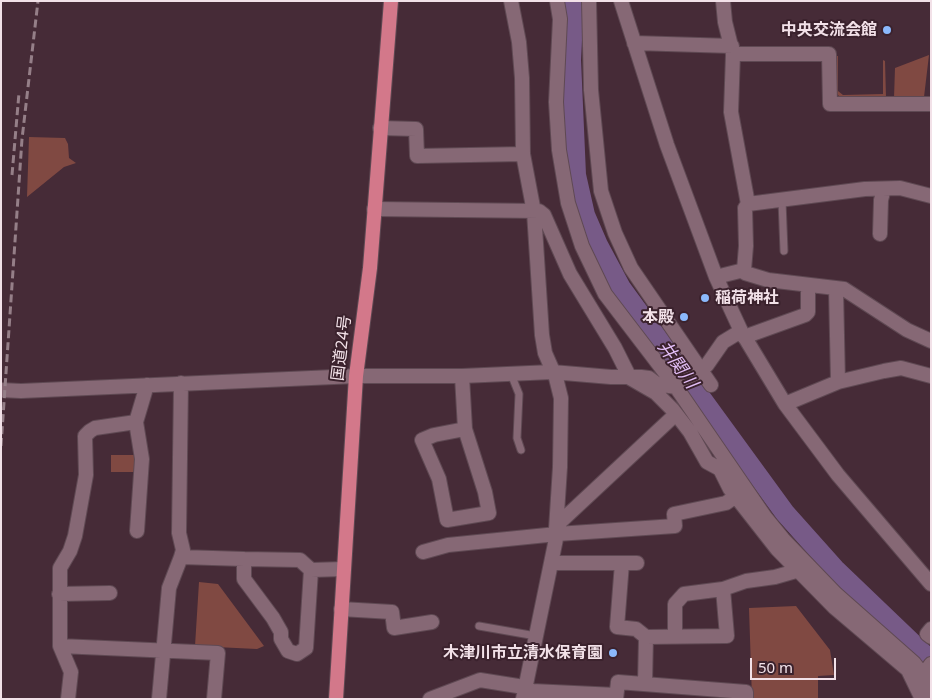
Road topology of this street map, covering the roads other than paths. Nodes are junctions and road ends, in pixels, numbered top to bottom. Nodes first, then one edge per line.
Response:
1 (391, 1) edge
2 (511, 1) edge
3 (557, 1) edge
4 (589, 1) edge
5 (621, 1) edge
6 (723, 1) edge
7 (634, 43) junction
8 (732, 50) junction
9 (931, 104) edge
10 (380, 128) junction
11 (523, 154) junction
12 (884, 189) junction
13 (931, 196) edge
14 (782, 201) junction
15 (748, 204) junction
16 (374, 209) junction
17 (534, 212) junction
18 (880, 234) dead end
19 (784, 251) dead end
20 (744, 270) junction
21 (716, 277) junction
22 (808, 286) junction
23 (836, 289) junction
24 (743, 334) junction
25 (931, 341) edge
26 (699, 370) junction
27 (552, 372) junction
28 (511, 374) junction
29 (356, 376) junction
30 (462, 376) junction
31 (931, 376) edge
32 (630, 378) junction
33 (838, 382) junction
34 (181, 383) junction
35 (148, 385) junction
36 (678, 385) junction
37 (711, 385) dead end
38 (1, 390) edge
39 (785, 404) junction
40 (676, 414) junction
41 (696, 418) junction
42 (136, 422) junction
43 (465, 428) junction
44 (521, 450) dead end
45 (720, 469) junction
46 (736, 496) junction
47 (557, 530) junction
48 (136, 531) dead end
49 (423, 552) dead end
50 (180, 557) junction
51 (244, 559) junction
52 (552, 563) junction
53 (622, 563) junction
54 (637, 563) dead end
55 (343, 569) junction
56 (311, 570) junction
57 (796, 571) junction
58 (931, 584) edge
59 (724, 589) junction
60 (110, 593) dead end
61 (59, 594) junction
62 (341, 609) junction
63 (432, 622) dead end
64 (479, 626) dead end
65 (931, 629) edge
66 (536, 636) junction
67 (675, 636) junction
68 (646, 637) junction
69 (931, 638) edge
70 (60, 646) junction
71 (164, 651) junction
72 (927, 669) edge
73 (645, 684) junction
74 (931, 691) edge
75 (524, 693) edge
76 (616, 697) edge
77 (430, 698) edge
78 (68, 699) edge
79 (159, 699) edge
80 (214, 699) edge
81 (336, 699) edge
82 (746, 699) edge
83 (922, 699) edge

1 - 10 highway, 国道24号
2 - 11 street
3 - 36 street
4 - 26 street
5 - 7 street
6 - 8 street
7 - 8 street
7 - 21 street
8 - 9 street
8 - 15 street
10 - 11 street
10 - 16 highway, 国道24号
11 - 17 street
12 - 13 street
12 - 14 street
12 - 18 street
14 - 15 street
14 - 19 lane
15 - 20 street
16 - 17 street
16 - 29 highway, 国道24号
17 - 27 street
17 - 32 street
20 - 21 street
20 - 22 street
21 - 24 street
22 - 23 street
22 - 24 street
23 - 25 street
23 - 33 street
24 - 26 street
24 - 39 street
26 - 36 street
26 - 37 street
27 - 28 street
27 - 32 street
27 - 47 street
28 - 30 street
28 - 44 lane
29 - 30 street
29 - 34 street
29 - 55 highway, 国道24号
30 - 43 street
31 - 33 street
32 - 36 street
32 - 40 street
33 - 39 street
34 - 35 street
34 - 50 street
35 - 38 street
35 - 42 street
36 - 41 street
39 - 58 street
40 - 45 street
40 - 47 street
41 - 45 street
41 - 72 street
42 - 48 street
42 - 61 street
43 - 43 street
45 - 46 street
46 - 47 street
46 - 57 street
47 - 49 street
47 - 52 street
50 - 51 street
50 - 71 street
51 - 56 street
51 - 56 street
52 - 53 street
52 - 66 street
53 - 54 street
53 - 68 street
55 - 56 street
55 - 62 highway, 国道24号
57 - 59 street
57 - 83 street
59 - 67 street
59 - 67 street
60 - 61 street
61 - 70 street
62 - 63 street
62 - 81 highway, 国道24号
64 - 66 lane
65 - 69 street
66 - 75 street
67 - 68 street
68 - 73 street
70 - 71 street
70 - 78 street
71 - 79 street
71 - 80 street
72 - 74 street
73 - 76 street
73 - 82 street
75 - 76 street
75 - 77 street

